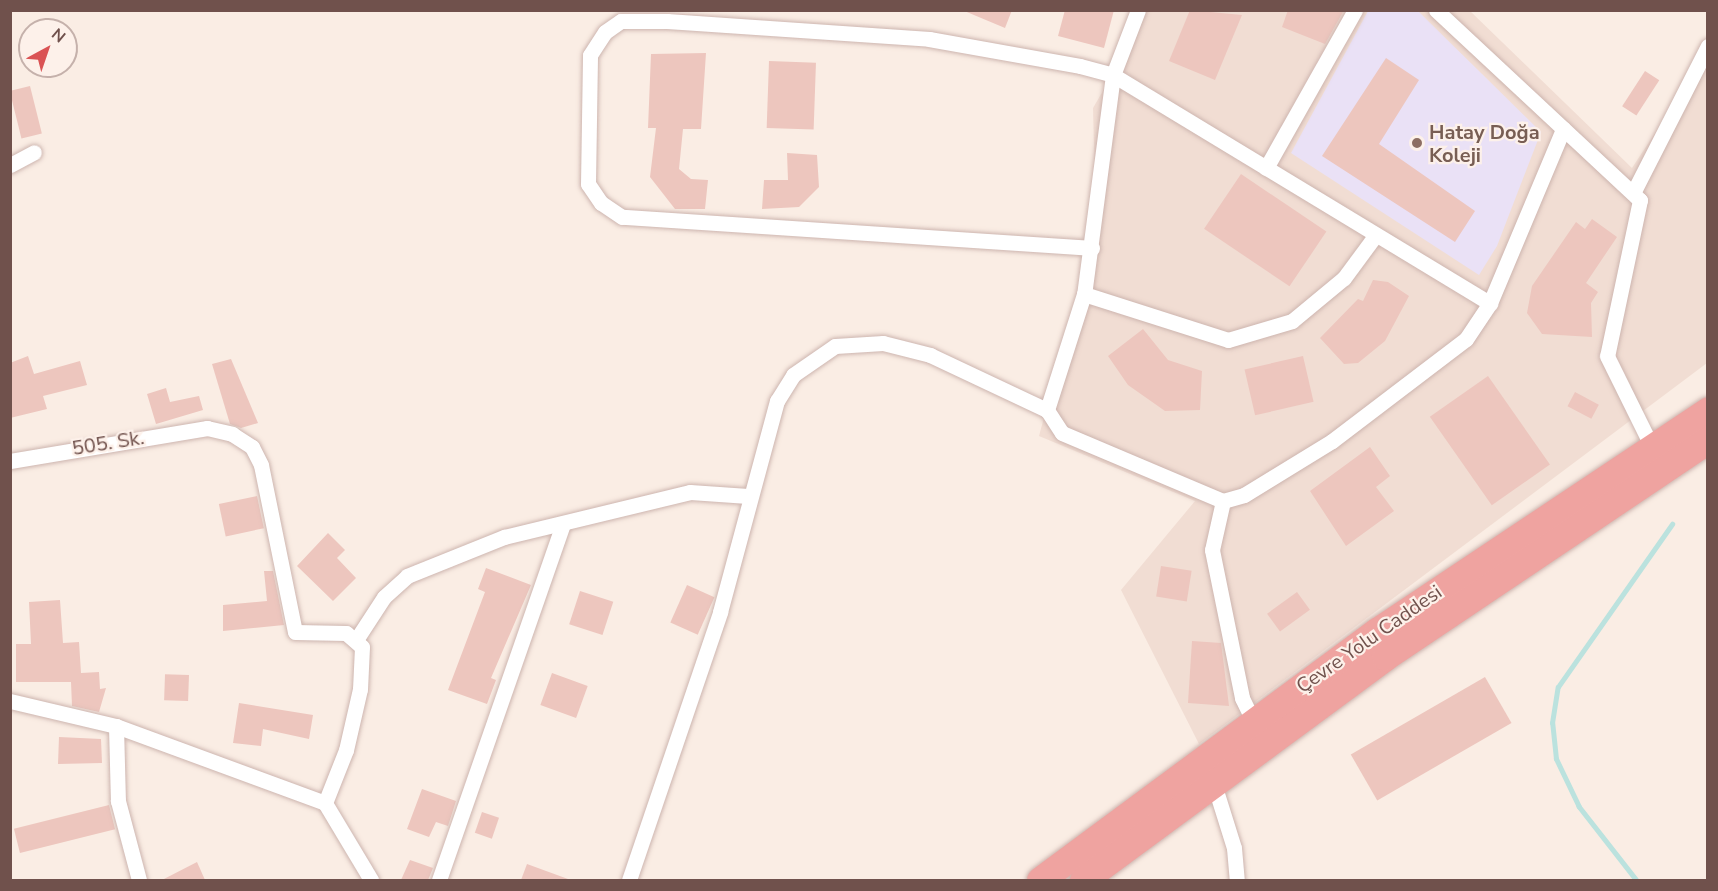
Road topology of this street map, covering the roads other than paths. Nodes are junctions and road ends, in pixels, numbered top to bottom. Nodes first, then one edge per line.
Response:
1 (1138, 10) edge
2 (1355, 10) edge
3 (1436, 10) edge
4 (1707, 46) edge
5 (1113, 75) junction
6 (1563, 129) junction
7 (34, 152) dead end
8 (10, 165) edge
9 (1266, 168) junction
10 (1633, 194) junction
11 (1375, 236) junction
12 (1092, 248) junction
13 (1084, 294) junction
14 (1490, 303) junction
15 (1707, 398) edge
16 (1047, 410) junction
17 (1707, 410) edge
18 (1707, 440) edge
19 (1707, 448) edge
20 (1657, 457) junction
21 (10, 461) edge
22 (748, 496) junction
23 (1223, 501) junction
24 (562, 526) junction
25 (356, 640) junction
26 (10, 701) edge
27 (1254, 723) junction
28 (116, 726) junction
29 (1214, 784) junction
30 (325, 803) junction
31 (139, 880) edge
32 (371, 880) edge
33 (439, 880) edge
34 (629, 880) edge
35 (1040, 880) edge
36 (1083, 880) edge
37 (1237, 880) edge

1 - 5 street
2 - 9 street
3 - 6 street
4 - 10 street
5 - 9 street
5 - 12 street
5 - 12 street
6 - 10 street
6 - 14 street
7 - 8 street
9 - 11 street
10 - 20 street
11 - 13 street
11 - 14 street
12 - 13 street
13 - 16 street
14 - 23 street
15 - 20 highway
16 - 22 street
16 - 23 street
17 - 20 highway, Çevre Yolu Caddesi
18 - 20 highway, Çevre Yolu Caddesi
19 - 20 highway
20 - 27 highway, Çevre Yolu Caddesi
20 - 29 highway, Çevre Yolu Caddesi
21 - 25 street, 505. Sk.
22 - 24 street
22 - 34 street
23 - 27 street
24 - 25 street
24 - 33 street
25 - 30 street
26 - 28 street
27 - 35 highway, Çevre Yolu Caddesi
28 - 30 street
28 - 31 street
29 - 36 highway, Çevre Yolu Caddesi
29 - 37 street
30 - 32 street

